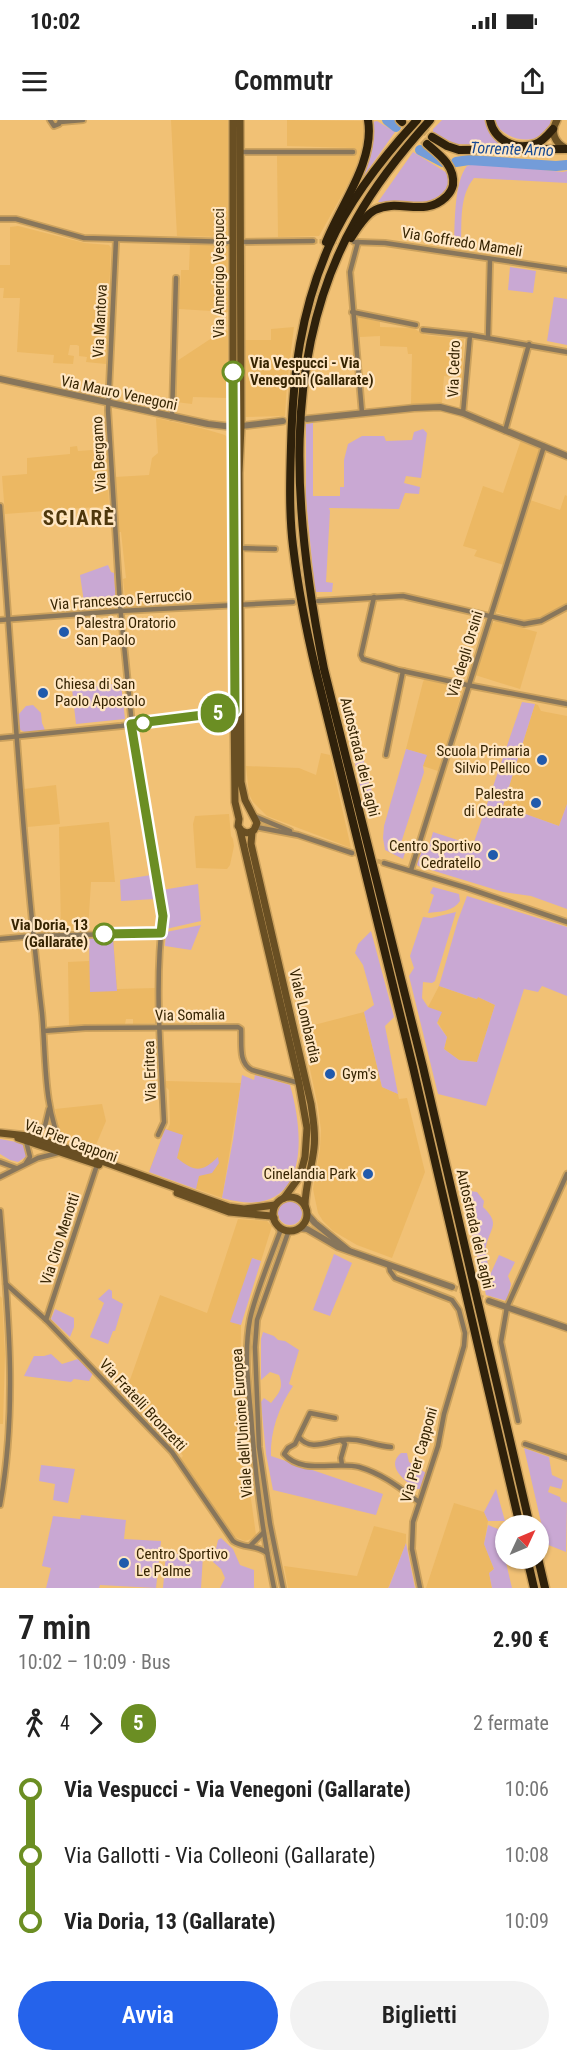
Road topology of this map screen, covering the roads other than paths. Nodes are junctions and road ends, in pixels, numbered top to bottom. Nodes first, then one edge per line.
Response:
1 (50, 120) edge
2 (83, 120) edge
3 (233, 120) edge
4 (240, 120) edge
5 (369, 120) edge
6 (417, 120) edge
7 (430, 120) edge
8 (490, 120) edge
9 (557, 120) edge
10 (60, 121) edge
11 (553, 129) junction
12 (567, 149) edge
13 (239, 152) junction
14 (353, 152) dead end
15 (0, 219) edge
16 (116, 240) junction
17 (313, 241) tunnel mouth
18 (236, 242) junction
19 (490, 260) junction
20 (567, 270) edge
21 (176, 278) dead end
22 (312, 292) junction
23 (352, 312) junction
24 (416, 325) dead end
25 (423, 330) dead end
26 (470, 335) junction
27 (488, 338) junction
28 (529, 344) junction
29 (567, 352) edge
30 (304, 374) junction
31 (0, 379) edge
32 (108, 403) junction
33 (362, 413) junction
34 (463, 413) junction
35 (172, 417) junction
36 (307, 419) dead end
37 (283, 421) dead end
38 (237, 426) junction
39 (505, 431) junction
40 (544, 446) junction
41 (567, 456) edge
42 (0, 506) edge
43 (239, 548) junction
44 (275, 549) dead end
45 (7, 587) junction
46 (0, 588) edge
47 (374, 597) junction
48 (318, 601) dead end
49 (293, 602) dead end
50 (236, 605) junction
51 (567, 607) edge
52 (120, 611) junction
53 (489, 616) junction
54 (0, 620) edge
55 (9, 620) junction
56 (403, 671) junction
57 (467, 685) junction
58 (567, 704) edge
59 (235, 711) junction
60 (131, 724) junction
61 (16, 737) junction
62 (0, 738) edge
63 (386, 755) dead end
64 (253, 815) junction
65 (238, 819) junction
66 (254, 829) junction
67 (240, 830) junction
68 (298, 835) junction
69 (352, 853) tunnel mouth
70 (384, 863) tunnel mouth
71 (411, 870) junction
72 (567, 922) edge
73 (161, 933) junction
74 (33, 936) junction
75 (0, 939) edge
76 (160, 1028) junction
77 (44, 1031) junction
78 (299, 1083) junction
79 (50, 1104) junction
80 (0, 1133) edge
81 (158, 1135) dead end
82 (27, 1138) junction
83 (63, 1150) junction
84 (0, 1162) edge
85 (26, 1163) junction
86 (97, 1165) junction
87 (16, 1168) junction
88 (567, 1174) edge
89 (0, 1177) edge
90 (284, 1198) junction
91 (275, 1205) junction
92 (306, 1210) junction
93 (0, 1211) edge
94 (275, 1221) junction
95 (299, 1228) junction
96 (289, 1230) junction
97 (348, 1250) junction
98 (389, 1266) junction
99 (0, 1273) edge
100 (6, 1282) junction
101 (452, 1287) tunnel mouth
102 (489, 1300) tunnel mouth
103 (507, 1307) junction
104 (46, 1320) junction
105 (567, 1328) edge
106 (335, 1418) dead end
107 (518, 1421) dead end
108 (299, 1437) junction
109 (342, 1440) junction
110 (525, 1444) dead end
111 (391, 1447) dead end
112 (567, 1458) edge
113 (342, 1465) junction
114 (419, 1502) junction
115 (0, 1505) edge
116 (517, 1515) edge
117 (527, 1515) edge
118 (263, 1533) junction
119 (251, 1545) junction
120 (267, 1553) junction
121 (530, 1569) edge
122 (541, 1569) edge
123 (274, 1588) edge
124 (283, 1588) edge
125 (420, 1588) edge
126 (534, 1588) edge
127 (545, 1588) edge

1 - 10 street
2 - 10 street
3 - 18 main road, Via Amerigo Vespucci
4 - 13 main road, Via Amerigo Vespucci
5 - 22 highway
6 - 22 highway, Autostrada dei Laghi
7 - 30 highway, Autostrada dei Laghi
8 - 11 highway
9 - 11 main road
11 - 12 main road
12 - 30 highway
13 - 14 street
13 - 18 main road, Via Amerigo Vespucci
15 - 16 street
16 - 18 street
16 - 32 street, Via Mantova
17 - 18 street
18 - 38 main road, Via Amerigo Vespucci
19 - 20 street, Via Goffredo Mameli
19 - 23 street, Via Goffredo Mameli
19 - 27 street
21 - 35 street
22 - 116 highway, Autostrada dei Laghi
23 - 24 street
23 - 33 street
25 - 26 street, Via Cedro
26 - 27 street
26 - 34 street, Via Cedro
27 - 28 street
28 - 29 street
28 - 39 street
30 - 117 highway, Autostrada dei Laghi
31 - 32 street, Via Mauro Venegoni
32 - 35 street, Via Mauro Venegoni
32 - 52 street, Via Bergamo
33 - 34 street
33 - 36 street
34 - 39 street
35 - 38 street, Via Mauro Venegoni
37 - 38 street, Via Mauro Venegoni
38 - 43 main road
38 - 50 main road
39 - 40 street
40 - 41 street
40 - 53 street, Via degli Orsini
42 - 45 street
43 - 44 street
43 - 50 main road
45 - 46 street
45 - 55 street
47 - 48 street
47 - 53 street
47 - 56 street
49 - 50 street, Via Francesco Ferruccio
50 - 52 street, Via Francesco Ferruccio
50 - 59 main road
50 - 64 main road
51 - 53 street
52 - 55 street, Via Francesco Ferruccio
52 - 60 street, Via Bergamo
53 - 57 street, Via degli Orsini
54 - 55 street, Via Francesco Ferruccio
55 - 61 street
56 - 57 street
56 - 63 street
57 - 58 street
57 - 71 street, Via degli Orsini
59 - 60 street
59 - 65 main road
60 - 61 street
60 - 73 street, Via Eritrea
61 - 62 street
61 - 74 street
64 - 65 main road
64 - 66 main road
64 - 68 street
65 - 67 main road
66 - 67 main road
66 - 68 street
66 - 92 main road, Viale Lombardia
67 - 78 main road, Viale Lombardia
68 - 69 street
70 - 71 street
71 - 72 street
73 - 74 street
73 - 76 street, Via Eritrea
74 - 75 street
74 - 77 street
76 - 77 street, Via Somalia
76 - 78 street, Via Somalia
76 - 81 street, Via Eritrea
77 - 79 street
78 - 90 main road, Viale Lombardia
79 - 82 street
79 - 83 street
80 - 82 main road, Via Pier Capponi
82 - 83 main road, Via Pier Capponi
82 - 85 street
83 - 85 street
83 - 86 main road, Via Pier Capponi
83 - 91 main road, Via Pier Capponi
84 - 87 street
85 - 87 street
86 - 94 main road, Via Pier Capponi
86 - 104 street, Via Ciro Menotti
87 - 89 street
88 - 103 street
90 - 91 main road
90 - 92 main road
91 - 94 main road
92 - 95 main road
92 - 97 street, Via Pier Capponi
93 - 100 street
94 - 96 main road
94 - 118 street, Viale dell'Unione Europea
95 - 96 main road
95 - 97 street, Via Pier Capponi
96 - 124 street, Viale dell'Unione Europea
97 - 98 street, Via Pier Capponi
98 - 101 street, Via Pier Capponi
98 - 114 street, Via Pier Capponi
99 - 100 street, Via Fratelli Bronzetti
100 - 104 street, Via Fratelli Bronzetti
100 - 115 street
102 - 103 street
103 - 105 street
103 - 107 street
104 - 119 street, Via Fratelli Bronzetti
106 - 108 street
108 - 109 street
108 - 113 street
109 - 111 street
109 - 113 street
110 - 112 street
113 - 114 street
114 - 125 street, Via Pier Capponi
118 - 119 street
118 - 120 street, Viale dell'Unione Europea
119 - 120 street, Via Fratelli Bronzetti
120 - 123 street, Viale dell'Unione Europea
121 - 126 highway
122 - 127 highway

